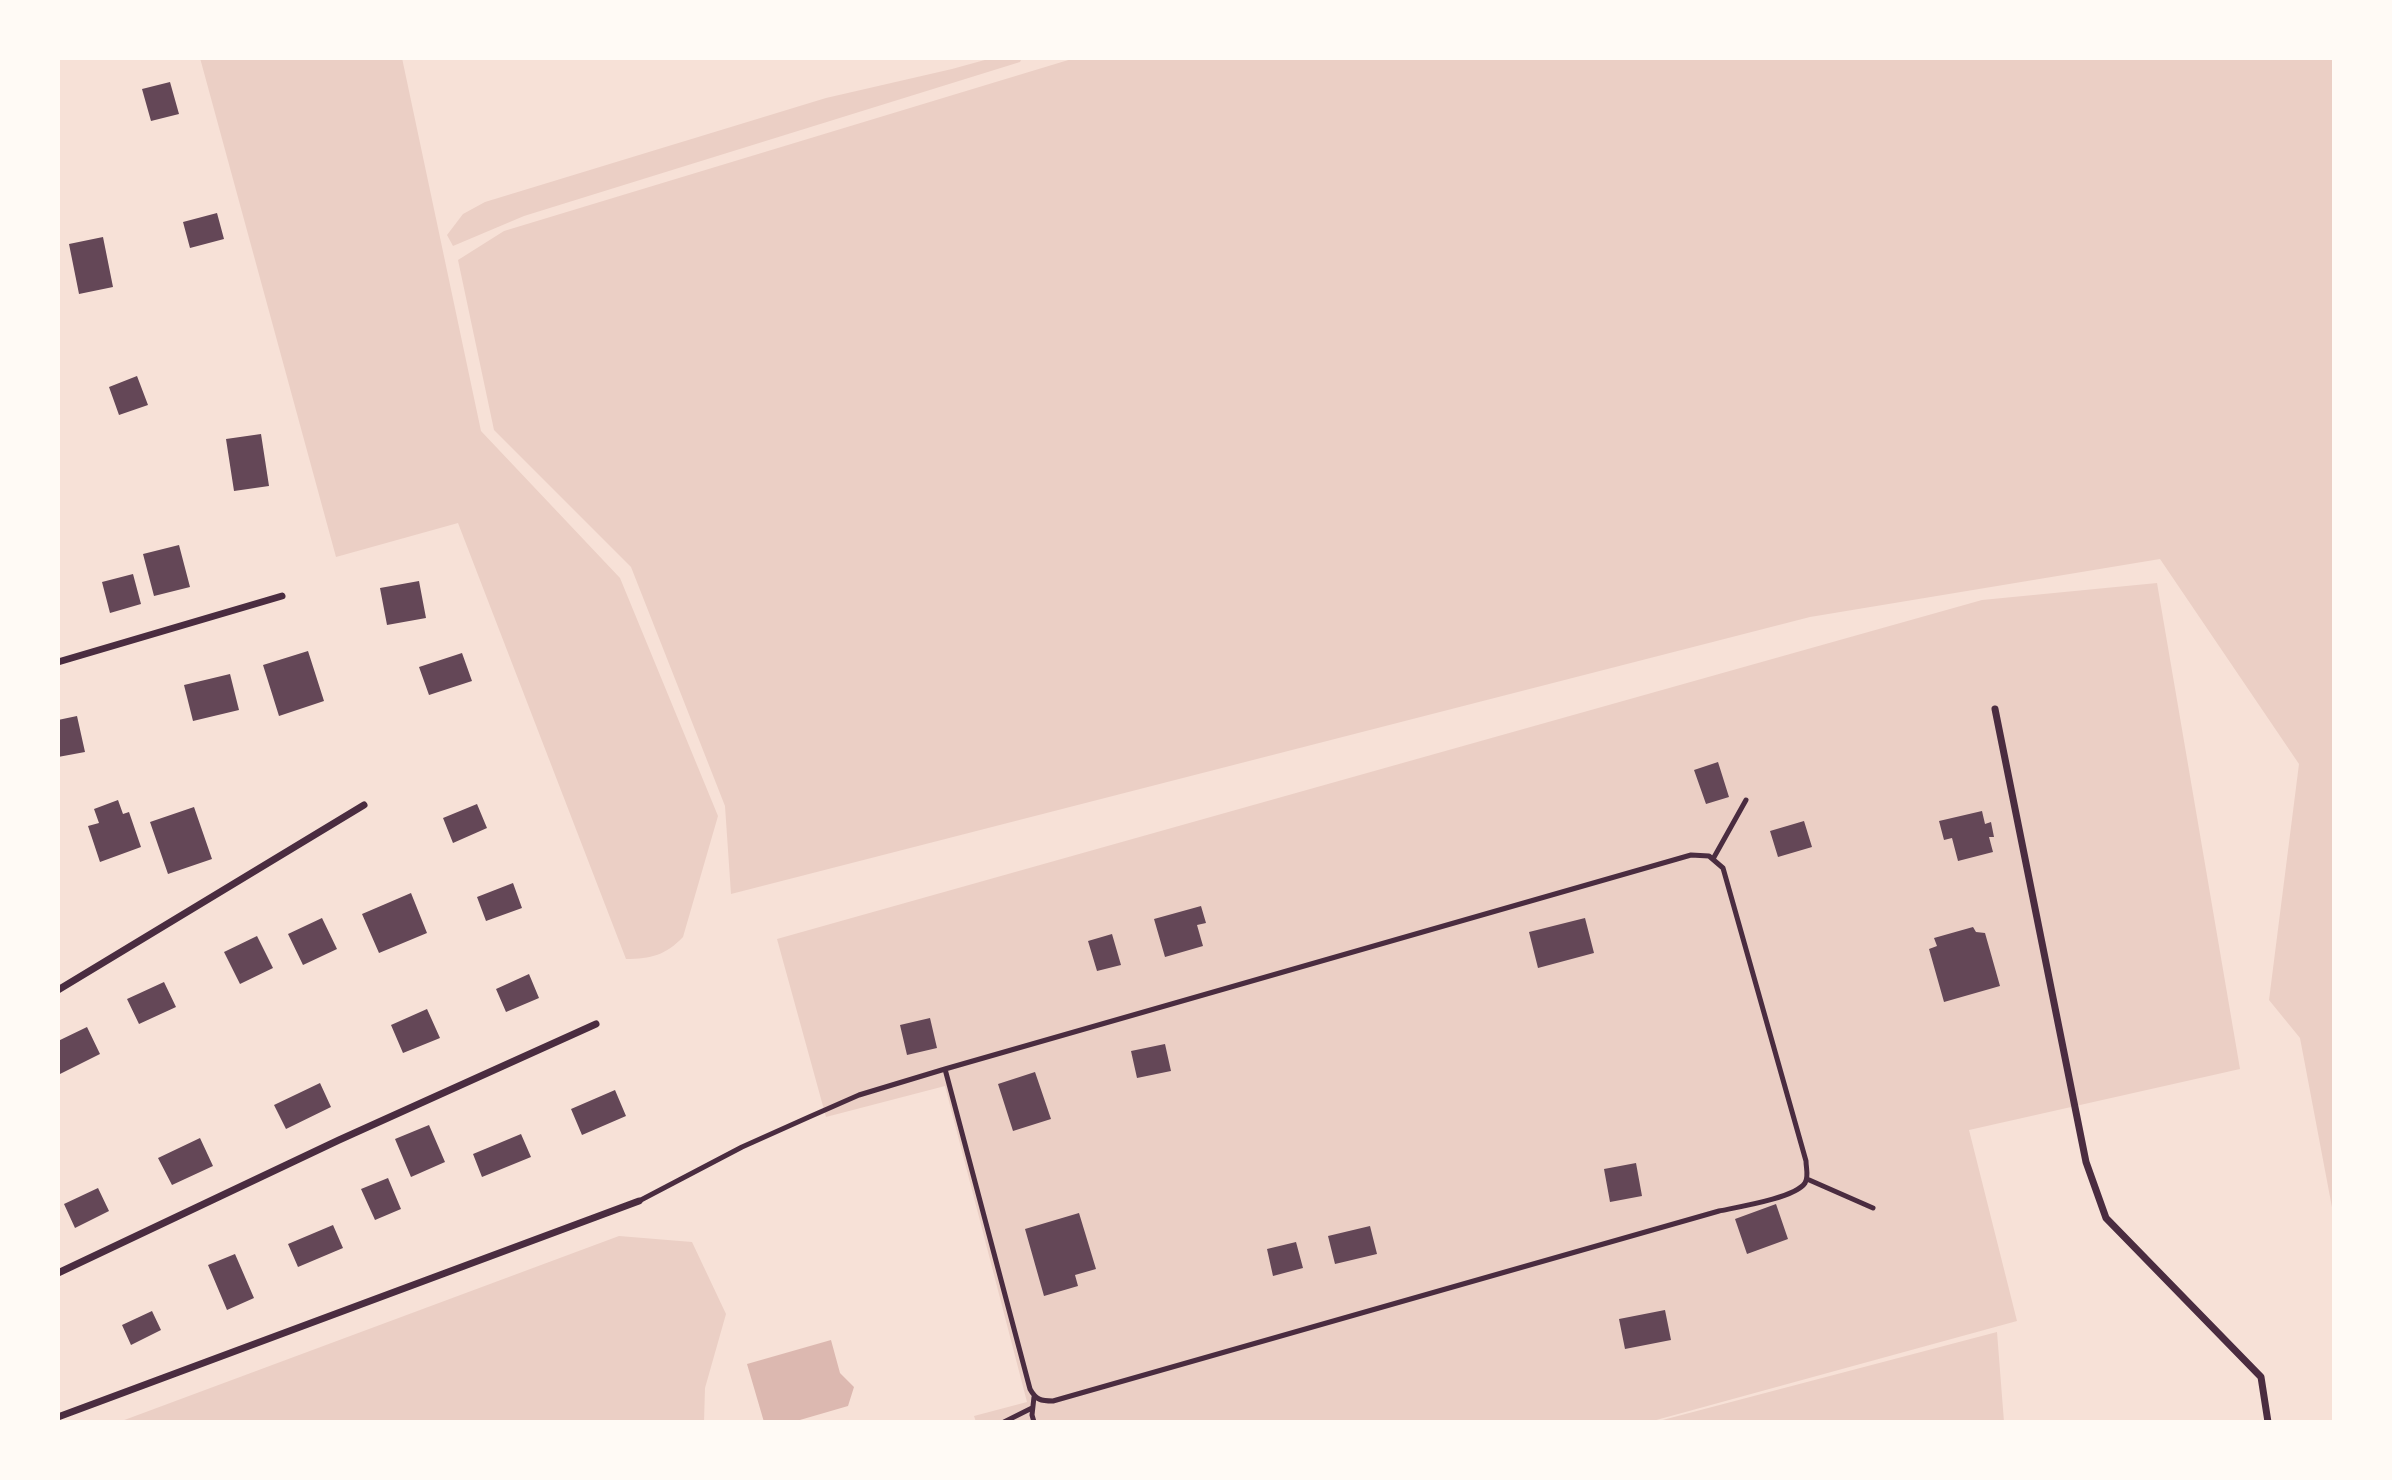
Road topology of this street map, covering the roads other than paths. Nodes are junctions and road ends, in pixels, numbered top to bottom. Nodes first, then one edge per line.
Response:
1 (282, 596) dead end
2 (58, 662) edge
3 (1995, 709) dead end
4 (1746, 800) dead end
5 (364, 805) dead end
6 (1713, 859) junction
7 (58, 990) edge
8 (596, 1024) dead end
9 (945, 1069) junction
10 (1807, 1179) junction
11 (639, 1201) joint
12 (1873, 1208) dead end
13 (58, 1273) edge
14 (1034, 1397) junction
15 (1032, 1408) junction
16 (58, 1417) edge
17 (1004, 1422) edge
18 (1034, 1422) edge
19 (2268, 1422) edge

1 - 2 street
3 - 19 street
4 - 6 lane
5 - 7 street
6 - 9 lane
6 - 10 lane
8 - 13 street
9 - 11 lane
9 - 14 lane
10 - 12 lane
10 - 14 lane
11 - 16 street
14 - 15 lane
15 - 17 lane
15 - 18 lane

